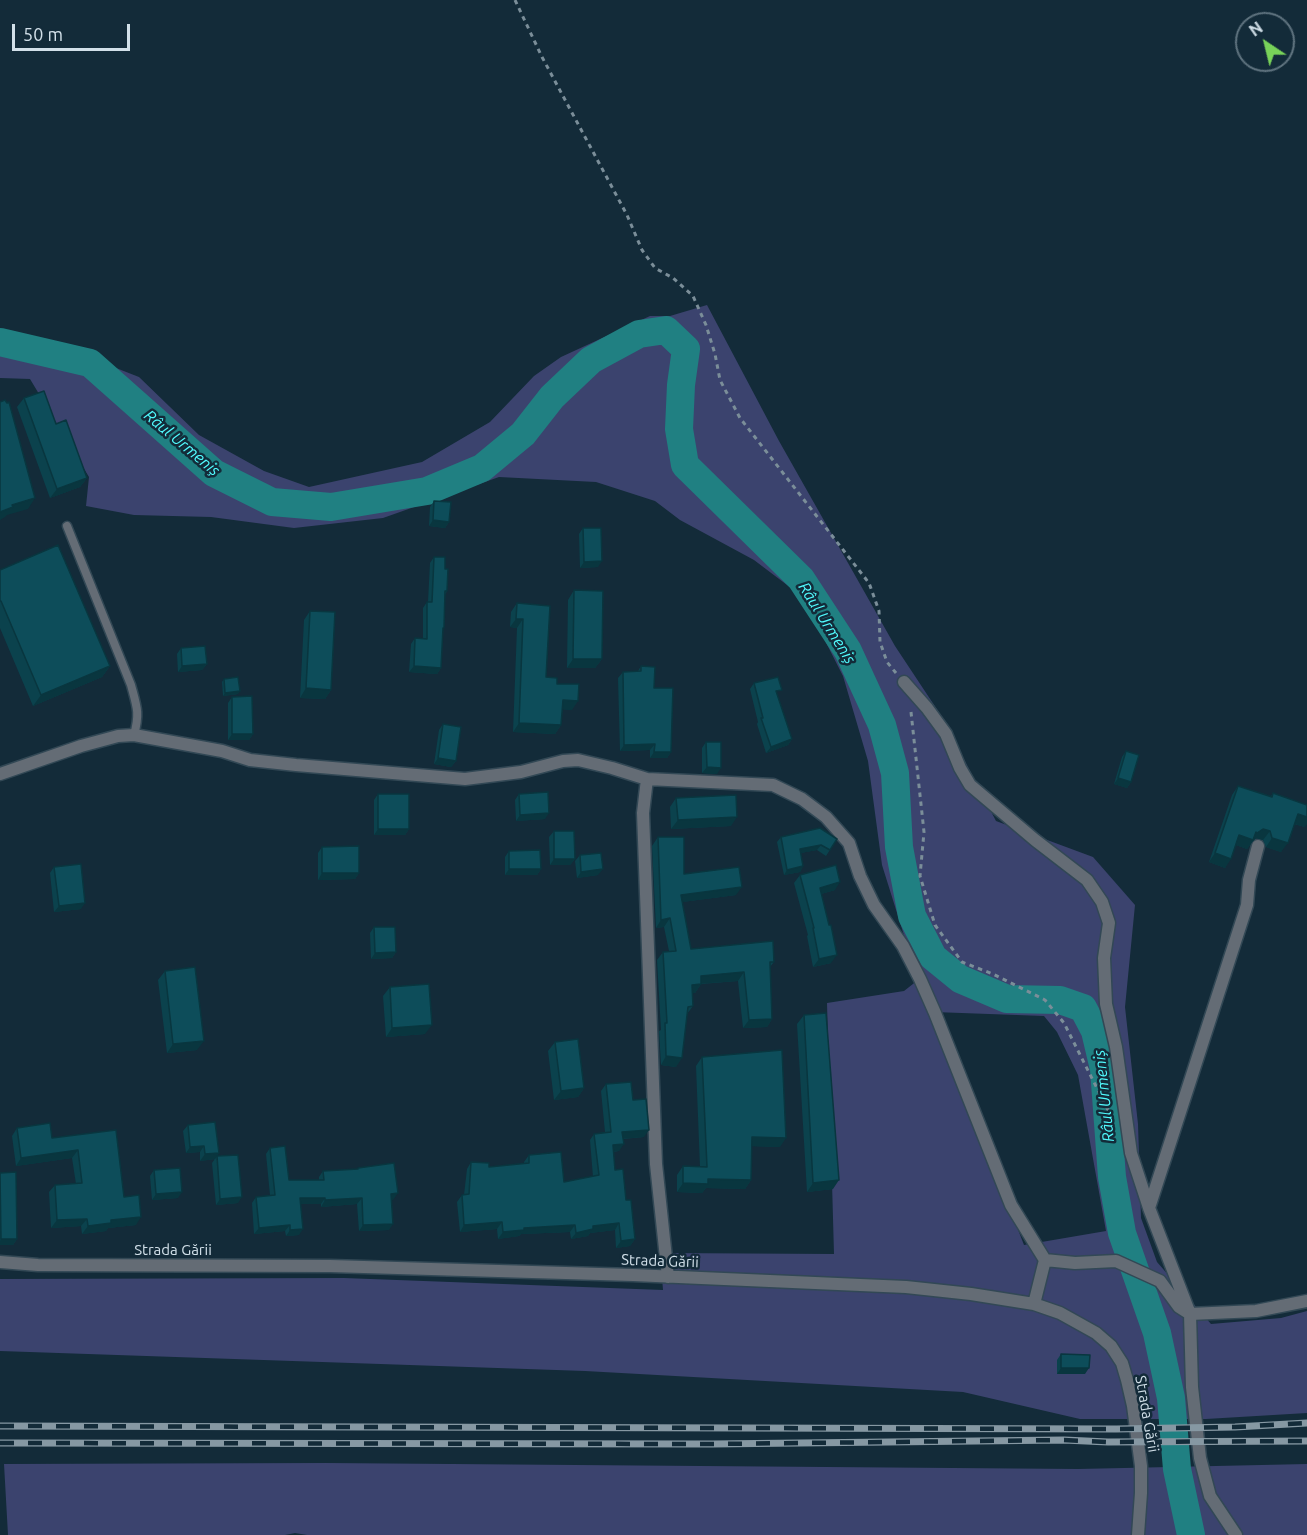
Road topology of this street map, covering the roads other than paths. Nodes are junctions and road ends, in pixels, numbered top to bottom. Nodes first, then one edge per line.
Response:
1 (67, 526) dead end
2 (904, 682) road end
3 (134, 735) junction
4 (0, 774) edge
5 (647, 779) junction
6 (1258, 846) edge
7 (1149, 1208) junction
8 (1045, 1260) junction
9 (0, 1262) edge
10 (668, 1276) junction
11 (1307, 1301) edge
12 (1034, 1304) junction
13 (1190, 1314) junction
14 (1138, 1535) edge
15 (1236, 1535) edge

1 - 3 lane
2 - 7 street
3 - 4 street
3 - 5 street
5 - 8 street
5 - 10 street
6 - 7 street
7 - 13 street
8 - 12 street
8 - 13 street
9 - 10 street, Strada Gării
10 - 12 street, Strada Gării
11 - 13 street
12 - 14 street, Strada Gării
13 - 15 street

